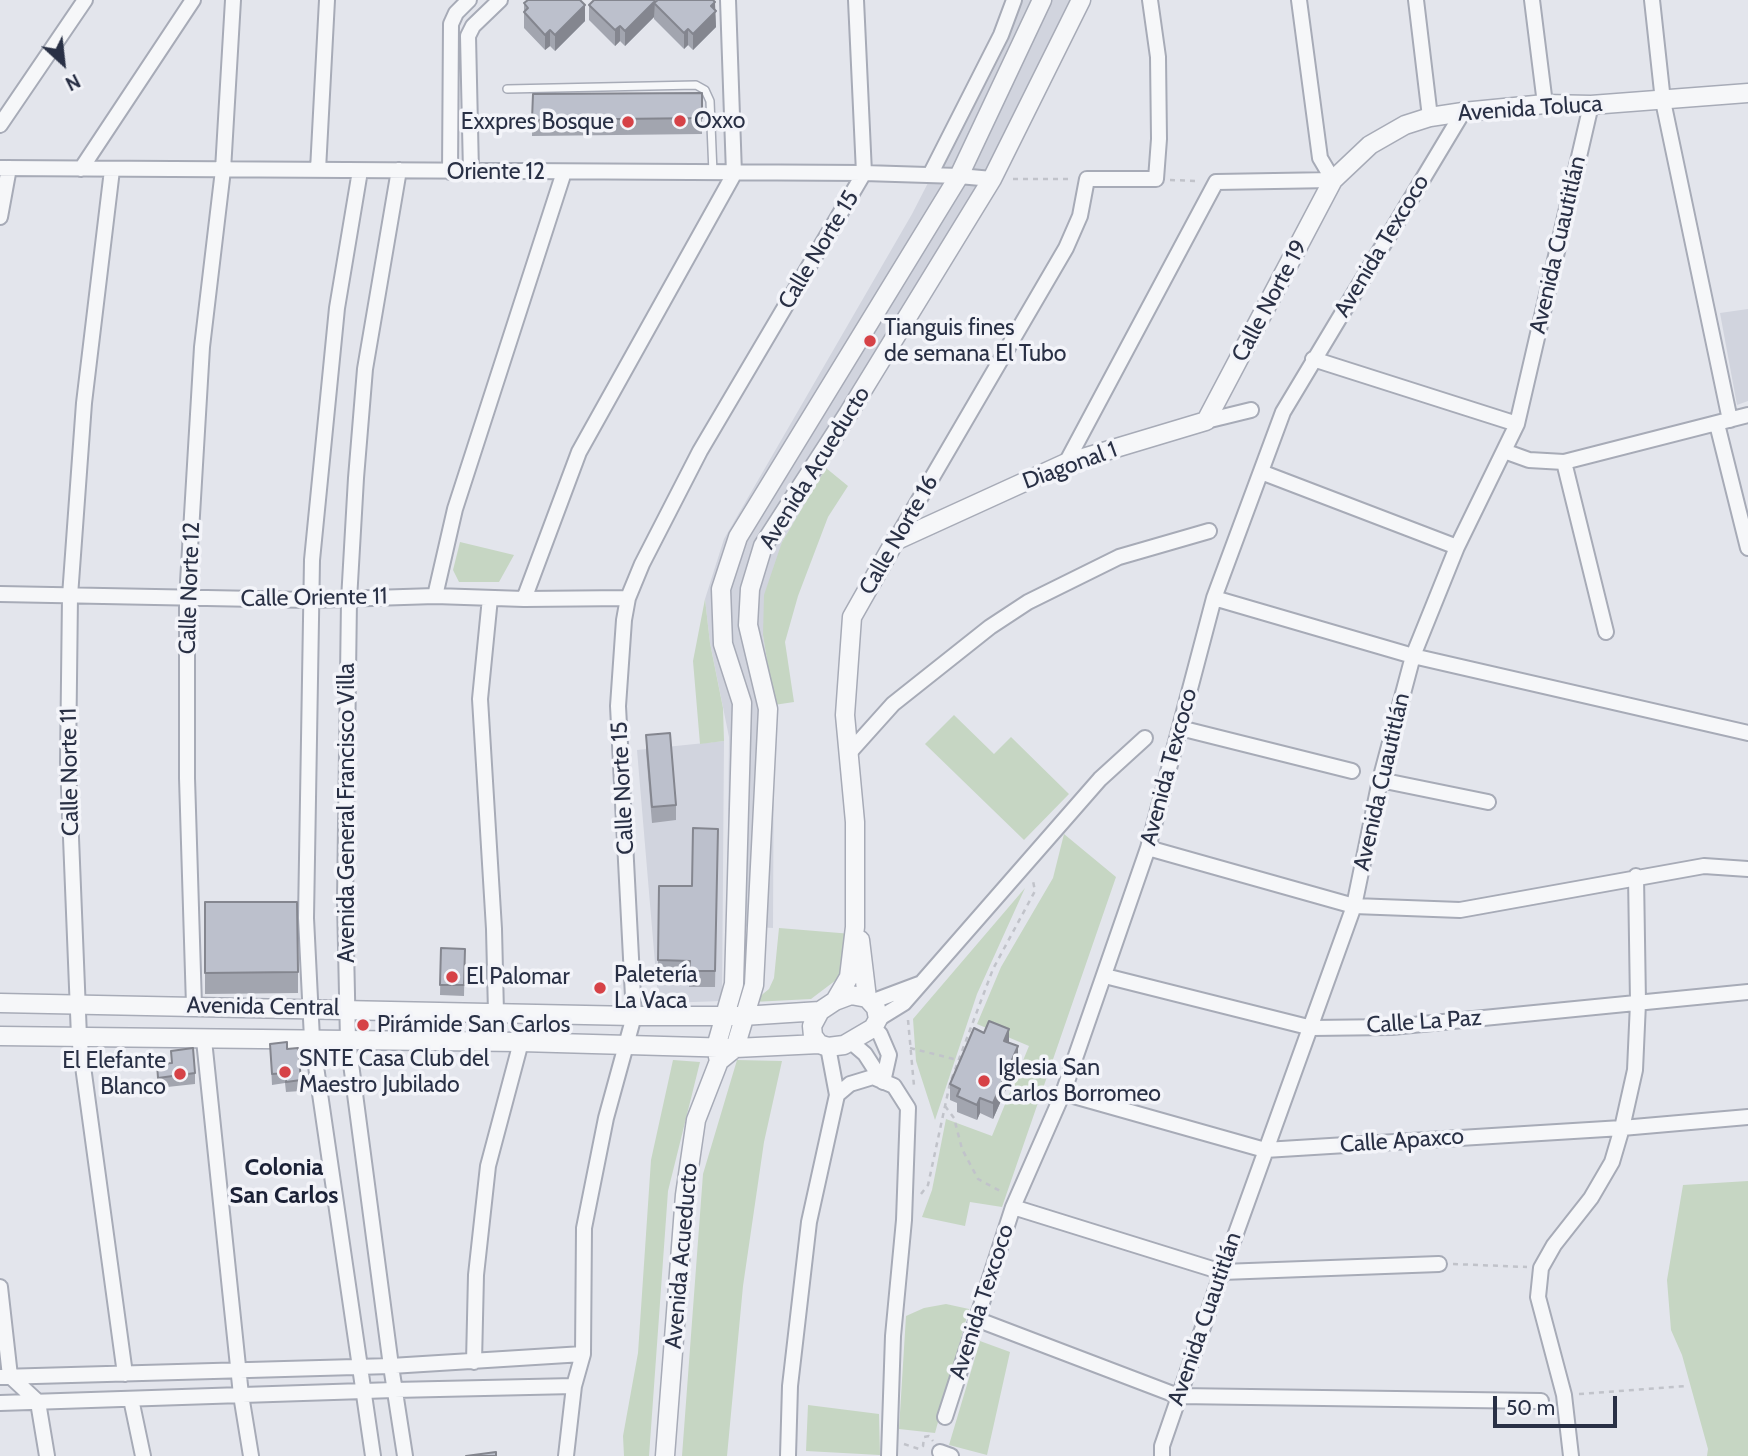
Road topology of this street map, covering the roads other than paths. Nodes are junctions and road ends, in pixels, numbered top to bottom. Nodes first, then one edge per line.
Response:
1 (85, 0) edge
2 (193, 0) edge
3 (233, 0) edge
4 (327, 0) edge
5 (470, 0) edge
6 (500, 0) edge
7 (728, 0) edge
8 (856, 0) edge
9 (1014, 0) edge
10 (1042, 0) edge
11 (1081, 0) edge
12 (1150, 0) edge
13 (1299, 0) edge
14 (1416, 0) edge
15 (1532, 0) edge
16 (1652, 0) edge
17 (507, 89) dead end
18 (1748, 93) edge
19 (1663, 101) junction
20 (1545, 104) junction
21 (1591, 105) junction
22 (1463, 112) junction
23 (1430, 117) junction
24 (0, 125) edge
25 (5, 168) edge
26 (82, 169) junction
27 (112, 170) junction
28 (223, 170) junction
29 (318, 170) junction
30 (398, 170) junction
31 (360, 171) junction
32 (450, 172) junction
33 (471, 172) junction
34 (564, 172) junction
35 (864, 173) junction
36 (713, 174) junction
37 (734, 174) junction
38 (930, 175) junction
39 (959, 176) junction
40 (992, 179) junction
41 (1333, 180) junction
42 (0, 217) edge
43 (1313, 359) junction
44 (1251, 410) dead end
45 (1748, 415) edge
46 (1206, 421) junction
47 (1723, 422) junction
48 (1517, 424) junction
49 (1504, 451) junction
50 (1564, 462) junction
51 (1066, 463) junction
52 (1261, 472) junction
53 (1209, 531) dead end
54 (895, 541) junction
55 (1457, 547) junction
56 (1748, 548) edge
57 (0, 594) edge
58 (70, 596) junction
59 (435, 596) junction
60 (187, 598) junction
61 (489, 598) junction
62 (628, 598) junction
63 (1214, 598) junction
64 (524, 599) junction
65 (310, 600) junction
66 (349, 600) junction
67 (1606, 632) dead end
68 (1413, 656) junction
69 (1180, 729) junction
70 (1748, 733) edge
71 (1145, 738) dead end
72 (849, 753) junction
73 (1352, 771) dead end
74 (1380, 780) junction
75 (1488, 802) dead end
76 (1148, 848) junction
77 (1748, 869) edge
78 (1636, 876) junction
79 (1354, 906) junction
80 (855, 927) junction
81 (1105, 976) junction
82 (920, 984) junction
83 (1748, 992) edge
84 (0, 1003) edge
85 (1638, 1003) junction
86 (79, 1006) junction
87 (194, 1006) junction
88 (828, 1006) junction
89 (309, 1008) junction
90 (347, 1009) junction
91 (872, 1012) junction
92 (496, 1013) junction
93 (634, 1016) junction
94 (735, 1016) junction
95 (1312, 1028) junction
96 (0, 1037) edge
97 (79, 1037) junction
98 (312, 1039) junction
99 (204, 1040) junction
100 (348, 1041) junction
101 (521, 1042) junction
102 (851, 1042) junction
103 (628, 1044) junction
104 (823, 1045) junction
105 (735, 1048) junction
106 (718, 1054) junction
107 (883, 1082) junction
108 (836, 1088) junction
109 (1063, 1093) junction
110 (1748, 1117) edge
111 (1622, 1128) junction
112 (1265, 1150) junction
113 (1013, 1207) junction
114 (1439, 1264) road end
115 (1222, 1272) junction
116 (0, 1287) edge
117 (976, 1319) junction
118 (583, 1354) junction
119 (474, 1362) junction
120 (390, 1366) junction
121 (361, 1367) junction
122 (239, 1370) junction
123 (125, 1374) junction
124 (5, 1377) edge
125 (574, 1386) junction
126 (394, 1390) junction
127 (364, 1392) junction
128 (241, 1395) junction
129 (1178, 1396) junction
130 (131, 1399) junction
131 (1541, 1401) dead end
132 (38, 1402) junction
133 (0, 1403) edge
134 (945, 1418) dead end
135 (889, 1449) edge
136 (47, 1456) edge
137 (143, 1456) edge
138 (251, 1456) edge
139 (373, 1456) edge
140 (405, 1456) edge
141 (566, 1456) edge
142 (666, 1456) edge
143 (788, 1456) edge
144 (1162, 1456) edge
145 (1571, 1456) edge

1 - 24 street
2 - 26 street
3 - 28 street, Calle Norte 12
4 - 29 street
5 - 32 street
6 - 33 street
7 - 37 street
8 - 35 street
9 - 38 street
10 - 39 street, Avenida Acueducto
11 - 40 street, Avenida Acueducto
12 - 54 street, Calle Norte 16
13 - 41 street
14 - 23 street
15 - 20 street
16 - 19 street
17 - 36 lane
18 - 19 street, Avenida Toluca
19 - 21 street, Avenida Toluca
19 - 47 street
20 - 21 street, Avenida Toluca
20 - 22 street, Avenida Toluca
21 - 48 street, Avenida Cuautitlán
22 - 23 street, Avenida Toluca
22 - 43 street, Avenida Texcoco
23 - 41 street, Avenida Toluca
25 - 26 street, Oriente 12
25 - 42 street
26 - 27 street, Oriente 12
27 - 28 street, Oriente 12
27 - 58 street, Calle Norte 11
28 - 29 street, Oriente 12
28 - 60 street, Calle Norte 12
29 - 31 street, Oriente 12
30 - 31 street, Oriente 12
30 - 32 street, Oriente 12
30 - 66 street, Avenida General Francisco Villa
31 - 65 street, Avenida General Francisco Villa
32 - 33 street, Oriente 12
33 - 34 street, Oriente 12
34 - 36 street, Oriente 12
34 - 59 street
35 - 37 street, Oriente 12
35 - 38 street, Oriente 12
35 - 62 street, Calle Norte 15
36 - 37 street, Oriente 12
37 - 64 street
38 - 39 street, Oriente 12
39 - 40 street, Oriente 12
39 - 94 street, Avenida Acueducto
40 - 94 street, Avenida Acueducto
41 - 46 street, Calle Norte 19
41 - 51 street
43 - 48 street
43 - 52 street, Avenida Texcoco
44 - 46 street, Diagonal 1
45 - 47 street
46 - 51 street, Diagonal 1
47 - 50 street
47 - 56 street
48 - 49 street, Avenida Cuautitlán
49 - 50 street
49 - 55 street, Avenida Cuautitlán
50 - 67 street
51 - 54 street, Diagonal 1
52 - 55 street
52 - 63 street, Avenida Texcoco
53 - 72 street
54 - 72 street, Calle Norte 16
55 - 68 street, Avenida Cuautitlán
57 - 58 street, Calle Oriente 11
58 - 60 street, Calle Oriente 11
58 - 86 street, Calle Norte 11
59 - 61 street, Calle Oriente 11
59 - 66 street, Calle Oriente 11
60 - 65 street, Calle Oriente 11
60 - 87 street, Calle Norte 12
61 - 64 street, Calle Oriente 11
61 - 92 street
62 - 64 street, Calle Oriente 11
62 - 93 street, Calle Norte 15
63 - 68 street
63 - 69 street, Avenida Texcoco
65 - 66 street, Calle Oriente 11
65 - 89 street, Avenida General Francisco Villa
66 - 90 street, Avenida General Francisco Villa
68 - 70 street
68 - 74 street, Avenida Cuautitlán
69 - 73 street
69 - 76 street, Avenida Texcoco
71 - 82 street
72 - 80 street, Calle Norte 16
74 - 75 street
74 - 79 street, Avenida Cuautitlán
76 - 79 street
76 - 81 street, Avenida Texcoco
77 - 78 street
78 - 79 street
78 - 85 street
79 - 95 street, Avenida Cuautitlán
80 - 88 street, Calle Norte 16
80 - 91 street, Calle Norte 16
81 - 95 street, Calle La Paz
81 - 109 street, Avenida Texcoco
82 - 91 street
82 - 91 street
83 - 85 street, Calle La Paz
84 - 86 street, Avenida Central
85 - 95 street, Calle La Paz
85 - 111 street
86 - 87 street, Avenida Central
86 - 97 street, Calle Norte 11
87 - 89 street, Avenida Central
88 - 91 street, Avenida Central
88 - 94 street, Avenida Central
88 - 104 street
89 - 90 street, Avenida Central
89 - 98 street, Avenida General Francisco Villa
90 - 92 street, Avenida Central
90 - 100 street, Avenida General Francisco Villa
91 - 102 street
91 - 107 street
92 - 93 street, Avenida Central
93 - 94 street, Avenida Central
93 - 103 street, Calle Norte 15
94 - 105 street, Avenida Acueducto
94 - 106 street, Avenida Acueducto
95 - 112 street, Avenida Cuautitlán
96 - 97 street, Avenida Central
97 - 99 street, Avenida Central
97 - 123 street, Calle Norte 11
98 - 99 street, Avenida Central
98 - 100 street, Avenida Central
98 - 121 street, Avenida General Francisco Villa
99 - 122 street
100 - 101 street, Avenida Central
100 - 120 street, Avenida General Francisco Villa
101 - 103 street, Avenida Central
101 - 119 street
102 - 104 street, Avenida Central
102 - 107 street
103 - 106 street, Avenida Central
103 - 118 street, Calle Norte 15
104 - 105 street, Avenida Central
104 - 108 street
105 - 106 street, Avenida Central
106 - 142 street, Avenida Acueducto
107 - 108 street
107 - 135 street
108 - 143 street
109 - 112 street, Calle Apaxco
109 - 113 street, Avenida Texcoco
110 - 111 street, Calle Apaxco
111 - 112 street, Calle Apaxco
111 - 145 street
112 - 115 street, Avenida Cuautitlán
113 - 115 street
113 - 117 street, Avenida Texcoco
114 - 115 street
115 - 129 street, Avenida Cuautitlán
116 - 124 street
117 - 129 street
117 - 134 street, Avenida Texcoco
118 - 119 street
118 - 125 street, Calle Norte 15
119 - 120 street
120 - 121 street
120 - 126 street, Avenida General Francisco Villa
121 - 122 street
121 - 127 street, Avenida General Francisco Villa
122 - 123 street
122 - 128 street
123 - 124 street
124 - 132 street
125 - 126 street
125 - 141 street, Calle Norte 15
126 - 127 street
126 - 140 street, Avenida General Francisco Villa
127 - 128 street
127 - 139 street, Avenida General Francisco Villa
128 - 130 street
128 - 138 street
129 - 131 street
129 - 144 street, Avenida Cuautitlán
130 - 132 street
130 - 137 street
132 - 133 street
132 - 136 street

